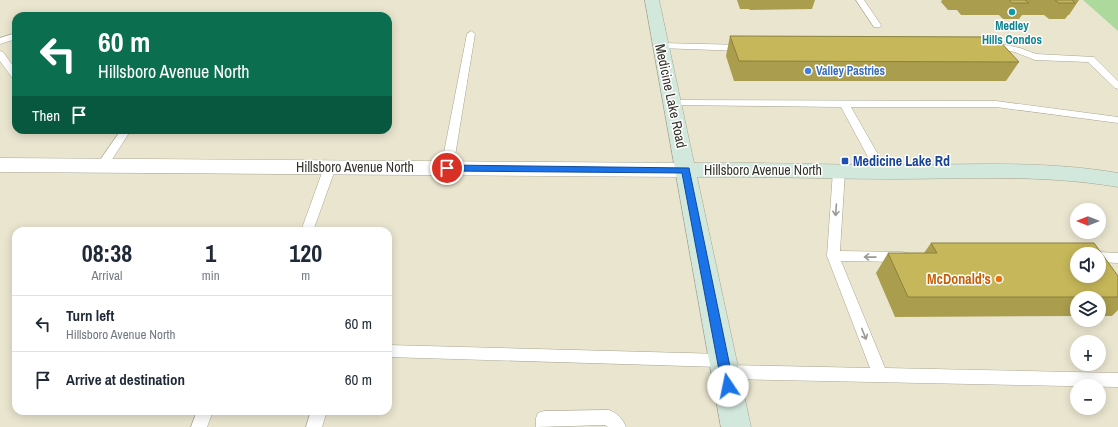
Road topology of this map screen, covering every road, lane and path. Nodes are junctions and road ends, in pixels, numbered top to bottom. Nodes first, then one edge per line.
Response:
1 (652, 0) edge
2 (860, 0) edge
3 (877, 25) dead end
4 (471, 34) dead end
5 (12, 37) edge
6 (0, 41) edge
7 (978, 45) edge
8 (661, 46) junction
9 (756, 48) edge
10 (0, 54) edge
11 (12, 71) edge
12 (1118, 86) edge
13 (672, 103) junction
14 (844, 103) junction
15 (1118, 120) edge
16 (123, 134) edge
17 (1, 166) edge
18 (102, 166) junction
19 (330, 167) junction
20 (447, 168) junction
21 (686, 170) junction
22 (839, 171) junction
23 (882, 172) junction
24 (1118, 180) edge
25 (308, 227) edge
26 (833, 256) junction
27 (918, 257) edge
28 (1106, 257) edge
29 (1118, 258) edge
30 (392, 351) edge
31 (724, 366) junction
32 (880, 375) junction
33 (1118, 380) edge
34 (204, 415) edge
35 (318, 415) edge
36 (199, 427) edge
37 (314, 427) edge
38 (544, 427) edge
39 (618, 427) edge
40 (736, 427) edge

1 - 8 street, Medicine Lake Road
2 - 3 lane
4 - 20 lane
5 - 6 lane
7 - 12 lane
8 - 9 lane
8 - 13 street, Medicine Lake Road
10 - 11 lane
13 - 14 lane
13 - 21 street, Medicine Lake Road
14 - 15 lane
14 - 23 lane
16 - 18 lane
17 - 18 street, Hillsboro Avenue North
18 - 19 street, Hillsboro Avenue North
19 - 20 street, Hillsboro Avenue North
19 - 25 lane
20 - 21 street, Hillsboro Avenue North
21 - 22 street, Hillsboro Avenue North
21 - 31 street, Medicine Lake Road
22 - 23 street, Hillsboro Avenue North
22 -> 26 lane
23 - 24 street, Hillsboro Avenue North
27 -> 26 lane
26 -> 32 lane
28 - 29 lane
30 - 31 lane
31 - 32 lane
31 - 40 street, Medicine Lake Road
32 - 33 lane
34 - 36 lane
35 - 37 lane
38 - 39 lane

